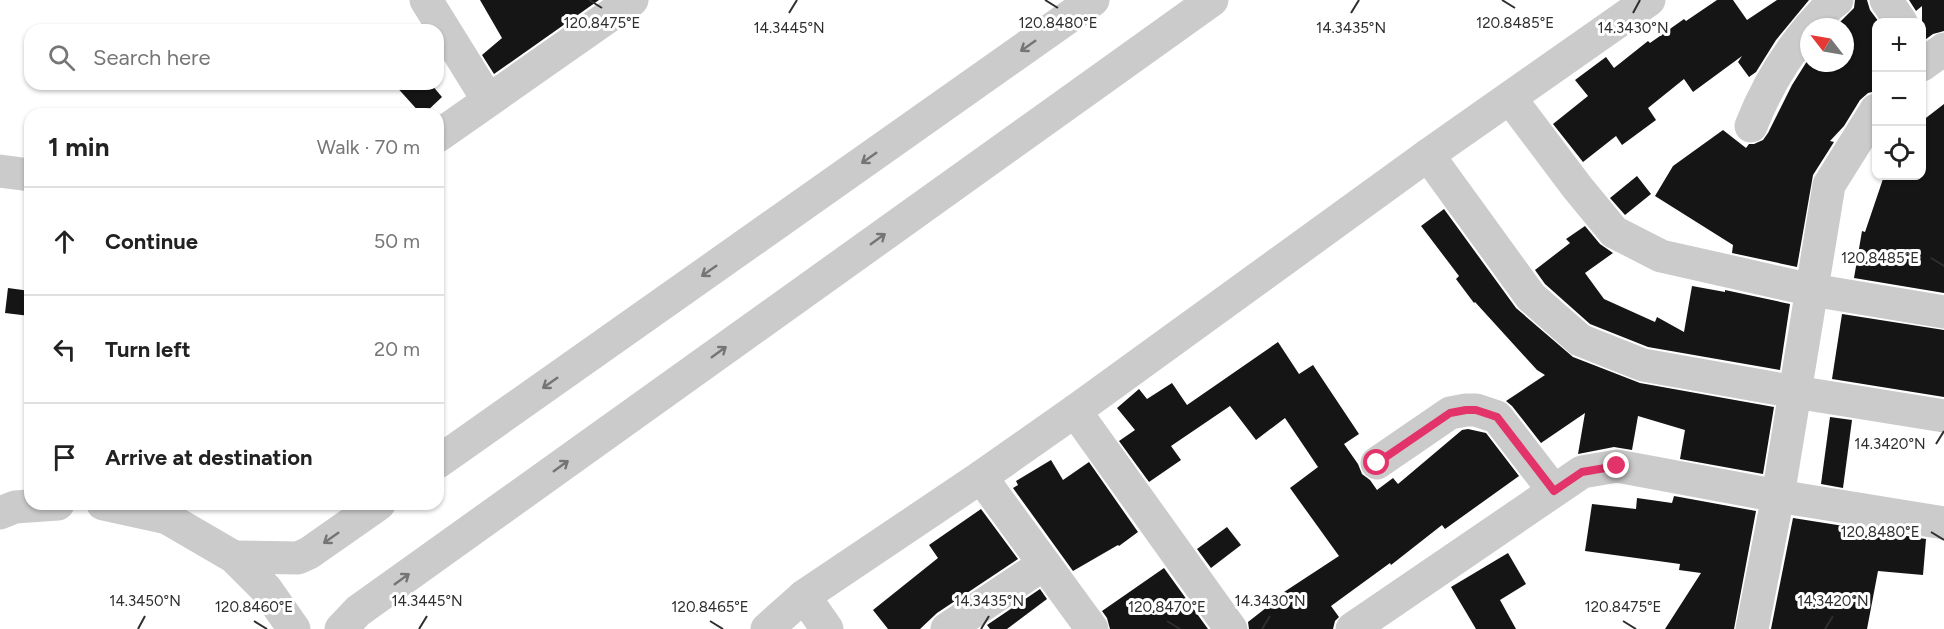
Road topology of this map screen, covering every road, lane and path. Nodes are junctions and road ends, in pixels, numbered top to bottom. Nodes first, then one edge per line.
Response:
1 (632, 0) edge
2 (1093, 0) edge
3 (1212, 0) edge
4 (1649, 0) edge
5 (1837, 0) edge
6 (1886, 0) edge
7 (436, 4) edge
8 (1819, 18) edge
9 (1898, 18) edge
10 (1800, 40) edge
11 (1510, 98) junction
12 (489, 100) junction
13 (1872, 116) edge
14 (1750, 126) dead end
15 (444, 132) edge
16 (1428, 155) junction
17 (0, 171) edge
18 (24, 174) edge
19 (1812, 290) junction
20 (1944, 312) edge
21 (1795, 392) junction
22 (1075, 411) junction
23 (1944, 416) edge
24 (444, 458) edge
25 (1377, 463) dead end
26 (981, 477) junction
27 (1554, 491) junction
28 (1778, 496) junction
29 (24, 506) edge
30 (130, 510) edge
31 (370, 510) edge
32 (0, 513) edge
33 (1944, 523) edge
34 (234, 557) junction
35 (1044, 564) junction
36 (804, 596) junction
37 (294, 629) edge
38 (341, 629) edge
39 (767, 629) edge
40 (827, 629) edge
41 (946, 629) edge
42 (1092, 629) edge
43 (1231, 629) edge
44 (1352, 629) edge
45 (1752, 629) edge

1 - 12 street
2 -> 24 street
38 -> 3 street
4 - 11 street
5 - 8 street
6 - 9 street
7 - 12 street
10 - 14 street
11 - 16 street
11 - 19 street
12 - 15 street
13 - 19 street
16 - 21 street
16 - 22 street
17 - 18 street
19 - 20 street
19 - 21 street
21 - 23 street
21 - 28 street
22 - 26 street
22 - 43 street
25 - 27 street
26 - 35 street
26 - 36 street
27 - 28 street
27 - 44 street
28 - 33 street
28 - 45 street
29 - 32 street
30 - 34 street
31 -> 34 street
34 - 37 street
35 - 41 street
35 - 42 street
36 - 39 street
36 - 40 street

